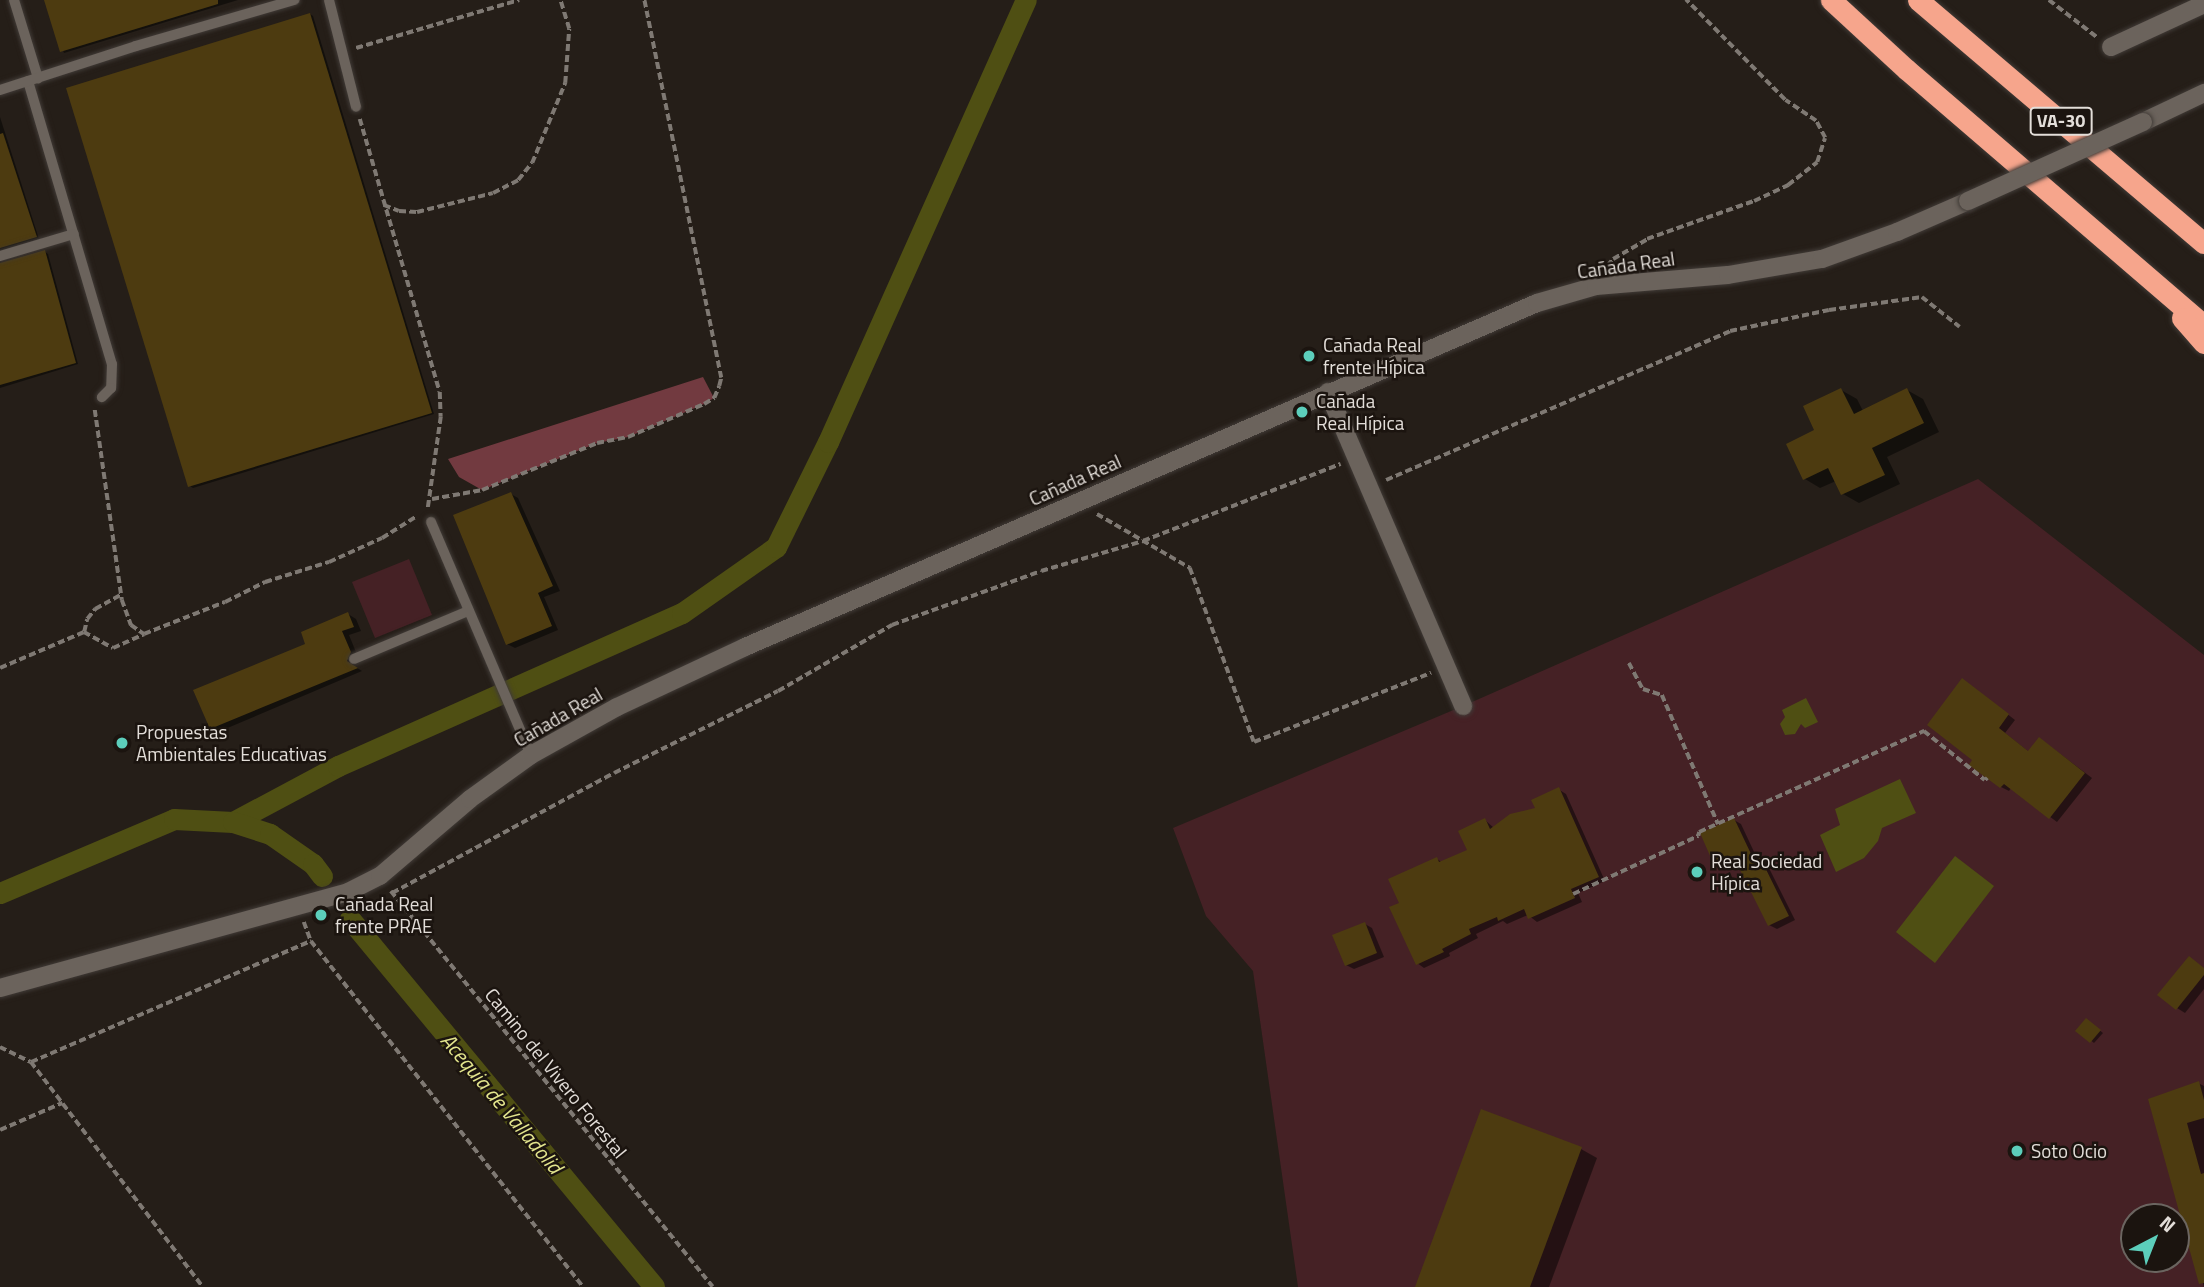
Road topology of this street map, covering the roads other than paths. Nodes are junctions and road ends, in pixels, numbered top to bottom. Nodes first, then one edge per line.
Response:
1 (14, 0) edge
2 (295, 0) edge
3 (329, 0) edge
4 (1831, 0) edge
5 (1918, 0) edge
6 (2204, 4) edge
7 (2111, 47) road end
8 (33, 80) junction
9 (0, 90) edge
10 (2204, 93) edge
11 (356, 107) road end
12 (74, 234) junction
13 (2204, 243) edge
14 (0, 256) edge
15 (2135, 268) junction
16 (2204, 326) edge
17 (2204, 343) edge
18 (1328, 392) junction
19 (102, 397) road end
20 (431, 522) dead end
21 (468, 611) junction
22 (354, 659) dead end
23 (1463, 706) dead end
24 (531, 755) junction
25 (0, 988) edge

1 - 8 lane
2 - 8 lane
3 - 11 lane
4 - 15 highway
5 - 13 highway, VA-30
6 - 7 street
8 - 9 lane
8 - 12 lane
10 - 18 street, Cañada Real, bridge
12 - 14 lane
12 - 19 lane
15 - 16 highway
15 - 17 highway
18 - 23 street
18 - 24 street, Cañada Real
20 - 21 lane
21 - 22 lane
21 - 24 lane
24 - 25 street, Cañada Real

